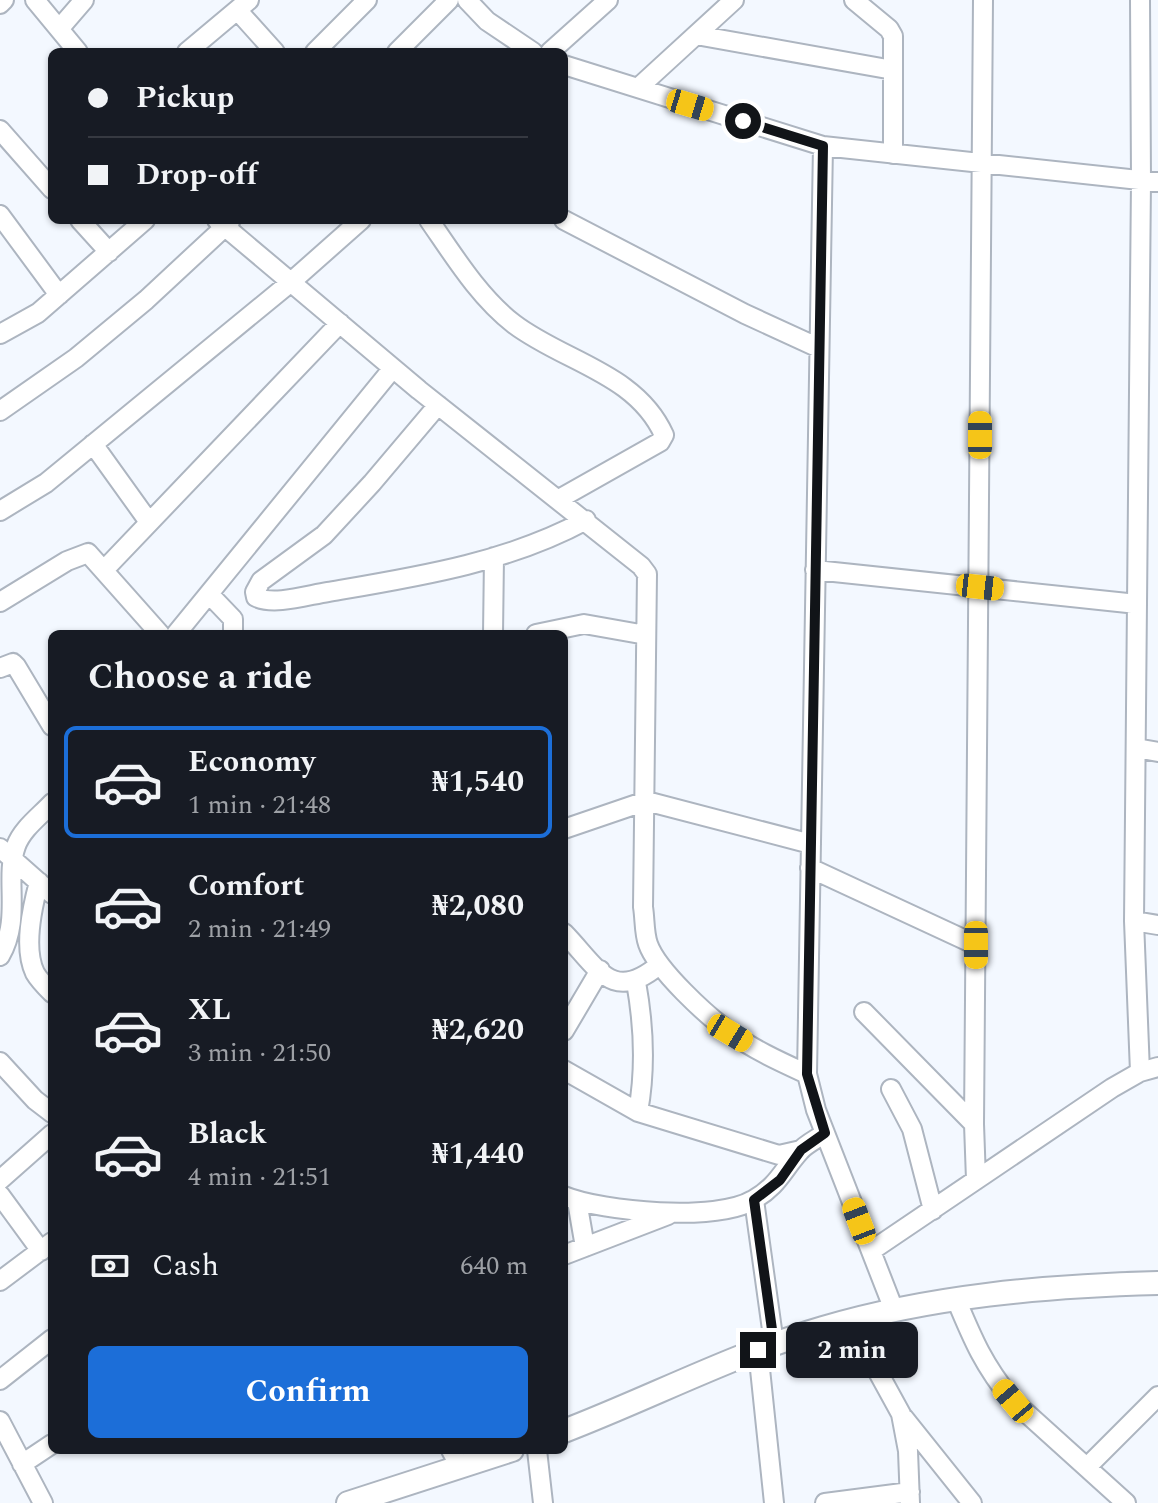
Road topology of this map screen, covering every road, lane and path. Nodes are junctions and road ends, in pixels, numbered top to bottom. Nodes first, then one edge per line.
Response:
1 (35, 0) edge
2 (84, 0) edge
3 (367, 0) edge
4 (449, 0) edge
5 (467, 0) edge
6 (608, 0) edge
7 (734, 0) edge
8 (854, 0) edge
9 (983, 0) edge
10 (1140, 0) edge
11 (244, 5) edge
12 (59, 29) junction
13 (696, 35) junction
14 (75, 48) edge
15 (192, 48) edge
16 (272, 48) edge
17 (319, 48) edge
18 (401, 48) edge
19 (527, 48) edge
20 (554, 48) edge
21 (568, 66) edge
22 (893, 70) junction
23 (638, 88) junction
24 (0, 130) edge
25 (823, 146) junction
26 (893, 154) junction
27 (981, 163) junction
28 (1150, 181) edge
29 (48, 184) edge
30 (0, 215) edge
31 (568, 222) edge
32 (84, 224) edge
33 (140, 224) edge
34 (223, 224) edge
35 (225, 224) edge
36 (356, 224) edge
37 (432, 224) edge
38 (109, 252) junction
39 (291, 282) junction
40 (59, 295) junction
41 (340, 323) junction
42 (0, 334) edge
43 (819, 348) junction
44 (393, 368) junction
45 (438, 405) junction
46 (3, 410) edge
47 (1139, 443) junction
48 (93, 444) junction
49 (1158, 447) edge
50 (559, 499) junction
51 (0, 511) edge
52 (149, 522) junction
53 (590, 524) junction
54 (494, 560) junction
55 (104, 570) junction
56 (815, 570) junction
57 (980, 587) junction
58 (0, 602) edge
59 (219, 604) junction
60 (1137, 604) junction
61 (156, 630) edge
62 (182, 630) edge
63 (234, 630) edge
64 (493, 630) edge
65 (555, 630) edge
66 (646, 635) junction
67 (0, 668) edge
68 (48, 719) edge
69 (1136, 748) junction
70 (1158, 752) edge
71 (646, 801) junction
72 (48, 807) edge
73 (568, 828) edge
74 (811, 844) junction
75 (810, 868) junction
76 (26, 871) edge
77 (1134, 921) junction
78 (1158, 925) edge
79 (568, 937) edge
80 (976, 945) junction
81 (0, 956) edge
82 (659, 965) junction
83 (43, 969) edge
84 (600, 970) junction
85 (636, 982) junction
86 (864, 1012) dead end
87 (568, 1024) edge
88 (0, 1062) edge
89 (1149, 1069) edge
90 (568, 1072) edge
91 (807, 1074) junction
92 (891, 1089) dead end
93 (48, 1110) edge
94 (638, 1112) junction
95 (974, 1124) junction
96 (825, 1133) junction
97 (48, 1138) edge
98 (801, 1150) junction
99 (0, 1180) edge
100 (976, 1180) junction
101 (0, 1195) edge
102 (570, 1199) edge
103 (754, 1200) junction
104 (933, 1210) junction
105 (674, 1212) junction
106 (46, 1246) edge
107 (585, 1247) junction
108 (871, 1251) junction
109 (568, 1253) edge
110 (0, 1281) edge
111 (1158, 1283) edge
112 (956, 1299) junction
113 (894, 1310) junction
114 (850, 1321) junction
115 (48, 1342) edge
116 (766, 1347) junction
117 (0, 1380) edge
118 (1158, 1396) edge
119 (901, 1414) junction
120 (0, 1421) edge
121 (568, 1429) edge
122 (48, 1447) edge
123 (485, 1454) edge
124 (537, 1454) edge
125 (455, 1458) edge
126 (22, 1464) junction
127 (1087, 1467) junction
128 (910, 1498) edge
129 (43, 1503) edge
130 (348, 1503) edge
131 (543, 1503) edge
132 (774, 1503) edge
133 (825, 1503) edge
134 (972, 1503) edge
135 (1126, 1503) edge

1 - 12 street
2 - 12 street
3 - 17 street
4 - 18 street
5 - 19 street
6 - 20 street
7 - 13 street
8 - 22 street
9 - 27 street
10 - 28 street
11 - 15 street
11 - 16 street
12 - 14 street
13 - 22 street
13 - 23 street
21 - 23 street
22 - 26 street
23 - 25 street
24 - 29 street
25 - 26 street
25 - 43 street
26 - 27 street
27 - 28 street
27 - 57 street
28 - 47 street
30 - 40 street
31 - 43 street
32 - 38 street
33 - 38 street
34 - 46 street
35 - 39 street
36 - 39 street
37 - 50 street
38 - 40 street
39 - 41 street
39 - 48 street
40 - 42 street
41 - 44 street
41 - 52 street
43 - 56 street
44 - 45 street
44 - 59 street
45 - 50 street
45 - 54 street
47 - 49 street
47 - 60 street
48 - 51 street
48 - 52 street
50 - 53 street
52 - 55 street
53 - 54 street
53 - 66 street
54 - 64 street
55 - 58 street
55 - 61 street
56 - 57 street
56 - 74 street
57 - 60 street
57 - 80 street
59 - 62 street
59 - 63 street
60 - 69 street
65 - 66 street
66 - 71 street
67 - 68 street
69 - 70 street
69 - 77 street
71 - 73 street
71 - 74 street
71 - 82 street
72 - 76 street
74 - 75 street
75 - 80 street
75 - 91 street
76 - 81 street
76 - 83 street
77 - 78 street
77 - 89 street
79 - 84 street
80 - 95 street
82 - 85 street
82 - 91 street
84 - 85 street
84 - 87 street
85 - 94 street
86 - 95 street
88 - 93 street
89 - 100 street
90 - 94 street
91 - 96 street
92 - 104 street
94 - 98 street
95 - 100 street
96 - 98 street
96 - 108 street
97 - 99 street
98 - 103 street
100 - 104 street
101 - 106 street
102 - 105 street
102 - 107 street
103 - 105 street
103 - 116 street
104 - 108 street
105 - 107 street
106 - 110 street
107 - 109 street
108 - 113 street
111 - 112 main road
112 - 113 main road
112 - 127 street
113 - 114 main road
114 - 116 main road
114 - 119 street
115 - 117 street
116 - 121 main road
116 - 132 street
118 - 127 street
119 - 128 street
119 - 134 street
120 - 126 street
122 - 126 street
123 - 125 main road
124 - 131 street
125 - 130 main road
126 - 129 street
127 - 135 street
128 - 133 street

